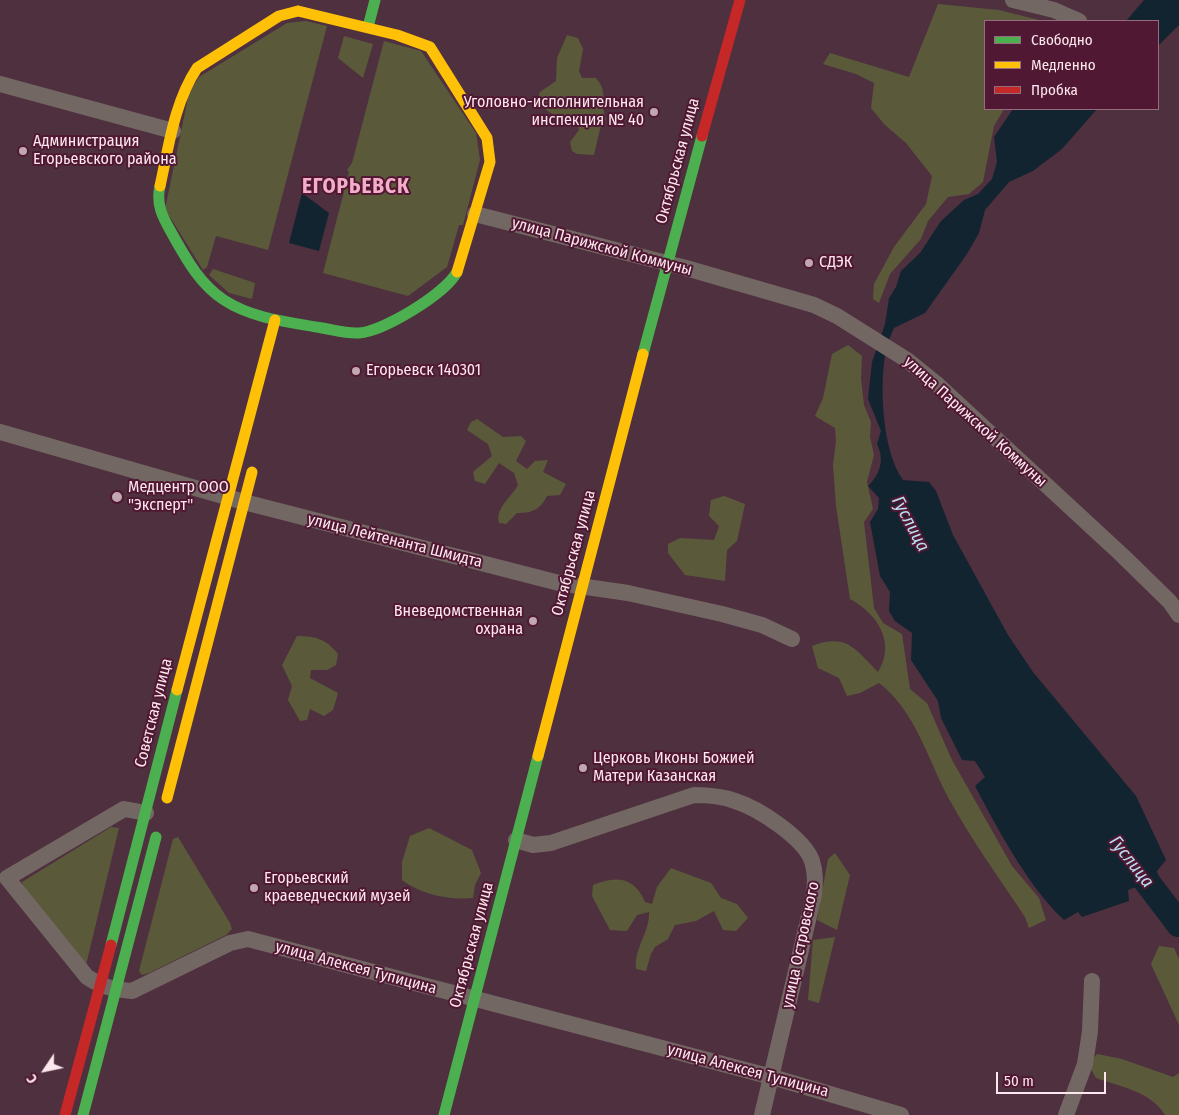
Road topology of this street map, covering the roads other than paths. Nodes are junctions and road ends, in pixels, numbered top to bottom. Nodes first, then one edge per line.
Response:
1 (375, 0) edge
2 (740, 0) edge
3 (1013, 0) edge
4 (1077, 20) edge
5 (368, 27) junction
6 (0, 84) edge
7 (174, 131) junction
8 (476, 214) junction
9 (667, 264) junction
10 (275, 320) junction
11 (0, 432) edge
12 (256, 457) dead end
13 (228, 497) junction
14 (244, 502) junction
15 (582, 586) junction
16 (1179, 615) edge
17 (792, 639) dead end
18 (163, 810) dead end
19 (146, 813) junction
20 (158, 828) dead end
21 (516, 840) junction
22 (4, 877) edge
23 (1092, 981) dead end
24 (99, 985) junction
25 (116, 990) junction
26 (474, 998) junction
27 (772, 1077) junction
28 (65, 1115) edge
29 (83, 1115) edge
30 (444, 1115) edge
31 (762, 1115) edge
32 (901, 1115) edge
33 (1066, 1115) edge

1 - 5 main road
2 - 9 main road, Октябрьская улица
3 - 4 street
5 - 7 main road
5 - 8 main road
6 - 7 street
7 - 10 main road
8 - 9 street, улица Парижской Коммуны
8 - 10 main road
9 - 15 main road, Октябрьская улица
9 - 16 street, улица Парижской Коммуны
10 - 13 main road, Советская улица
11 - 13 street, улица Лейтенанта Шмидта
12 - 14 main road, Советская улица
13 - 14 street, улица Лейтенанта Шмидта
13 - 19 main road, Советская улица
14 - 15 street, улица Лейтенанта Шмидта
14 - 18 main road, Советская улица
15 - 17 street, улица Лейтенанта Шмидта
15 - 21 main road, Октябрьская улица
19 - 22 street, улица Алексея Тупицина
19 - 24 main road, Советская улица
20 - 25 main road
21 - 26 main road, Октябрьская улица
21 - 27 street, улица Островского
22 - 24 street, улица Алексея Тупицина
23 - 33 street
24 - 25 street, улица Алексея Тупицина
24 - 28 main road, Советская улица
25 - 26 street, улица Алексея Тупицина
25 - 29 main road
26 - 27 street, улица Алексея Тупицина
26 - 30 main road, Октябрьская улица
27 - 31 street, улица Островского
27 - 32 street, улица Алексея Тупицина

